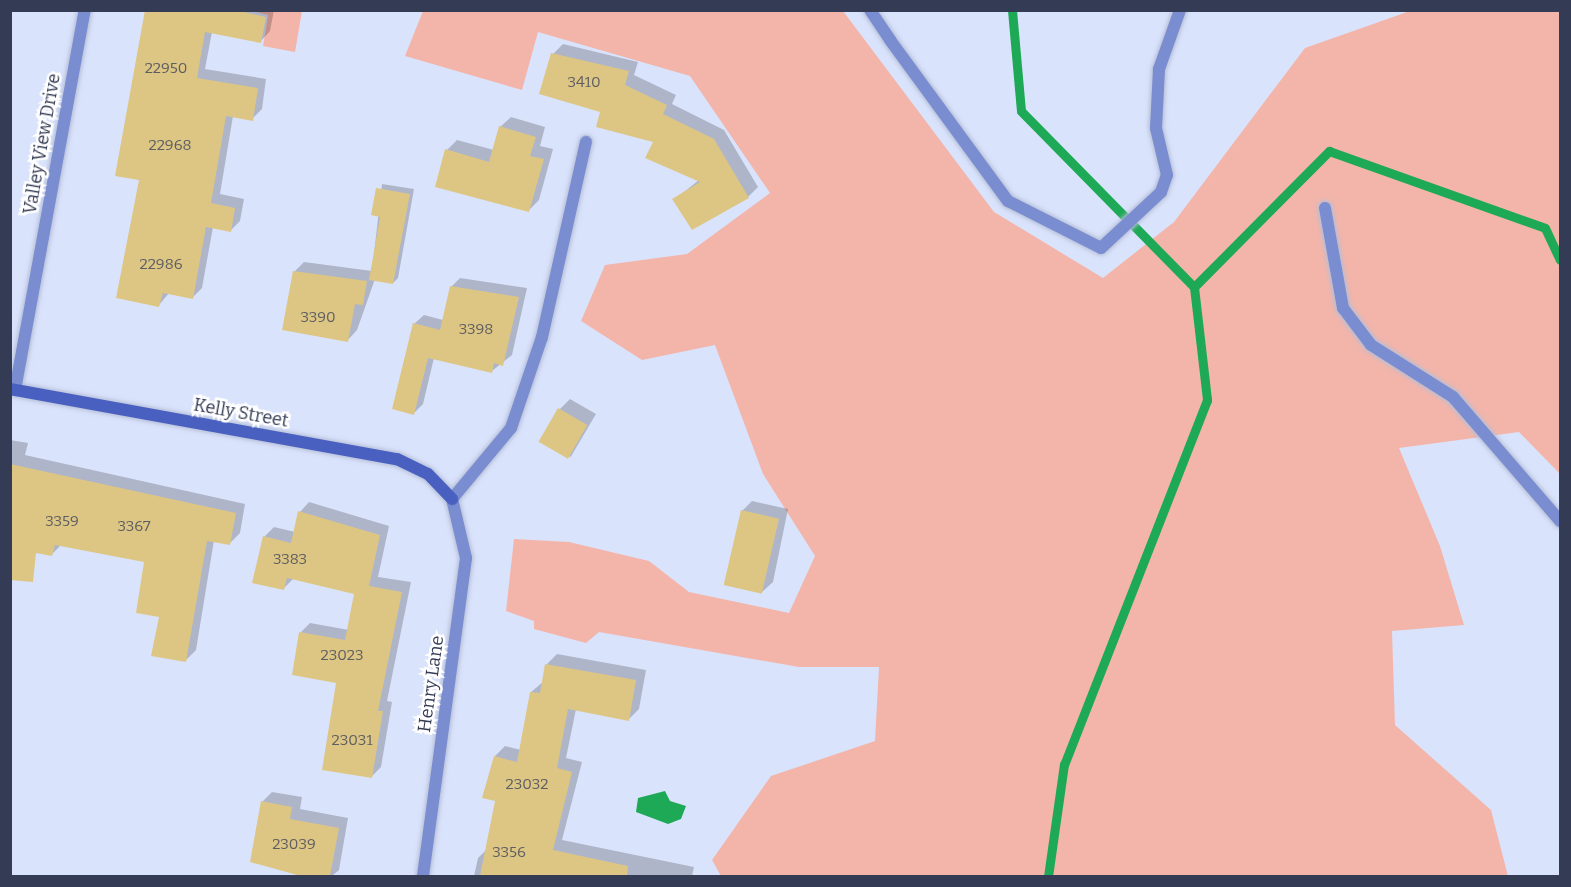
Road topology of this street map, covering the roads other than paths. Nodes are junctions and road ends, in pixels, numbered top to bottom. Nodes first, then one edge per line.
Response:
1 (85, 10) edge
2 (870, 10) edge
3 (1180, 10) edge
4 (586, 142) dead end
5 (1324, 208) dead end
6 (13, 390) edge
7 (452, 499) junction
8 (1560, 521) edge
9 (423, 876) edge

1 - 6 street, Valley View Drive
2 - 3 street
4 - 7 street
5 - 8 street
6 - 7 street, Kelly Street
7 - 9 street, Henry Lane

